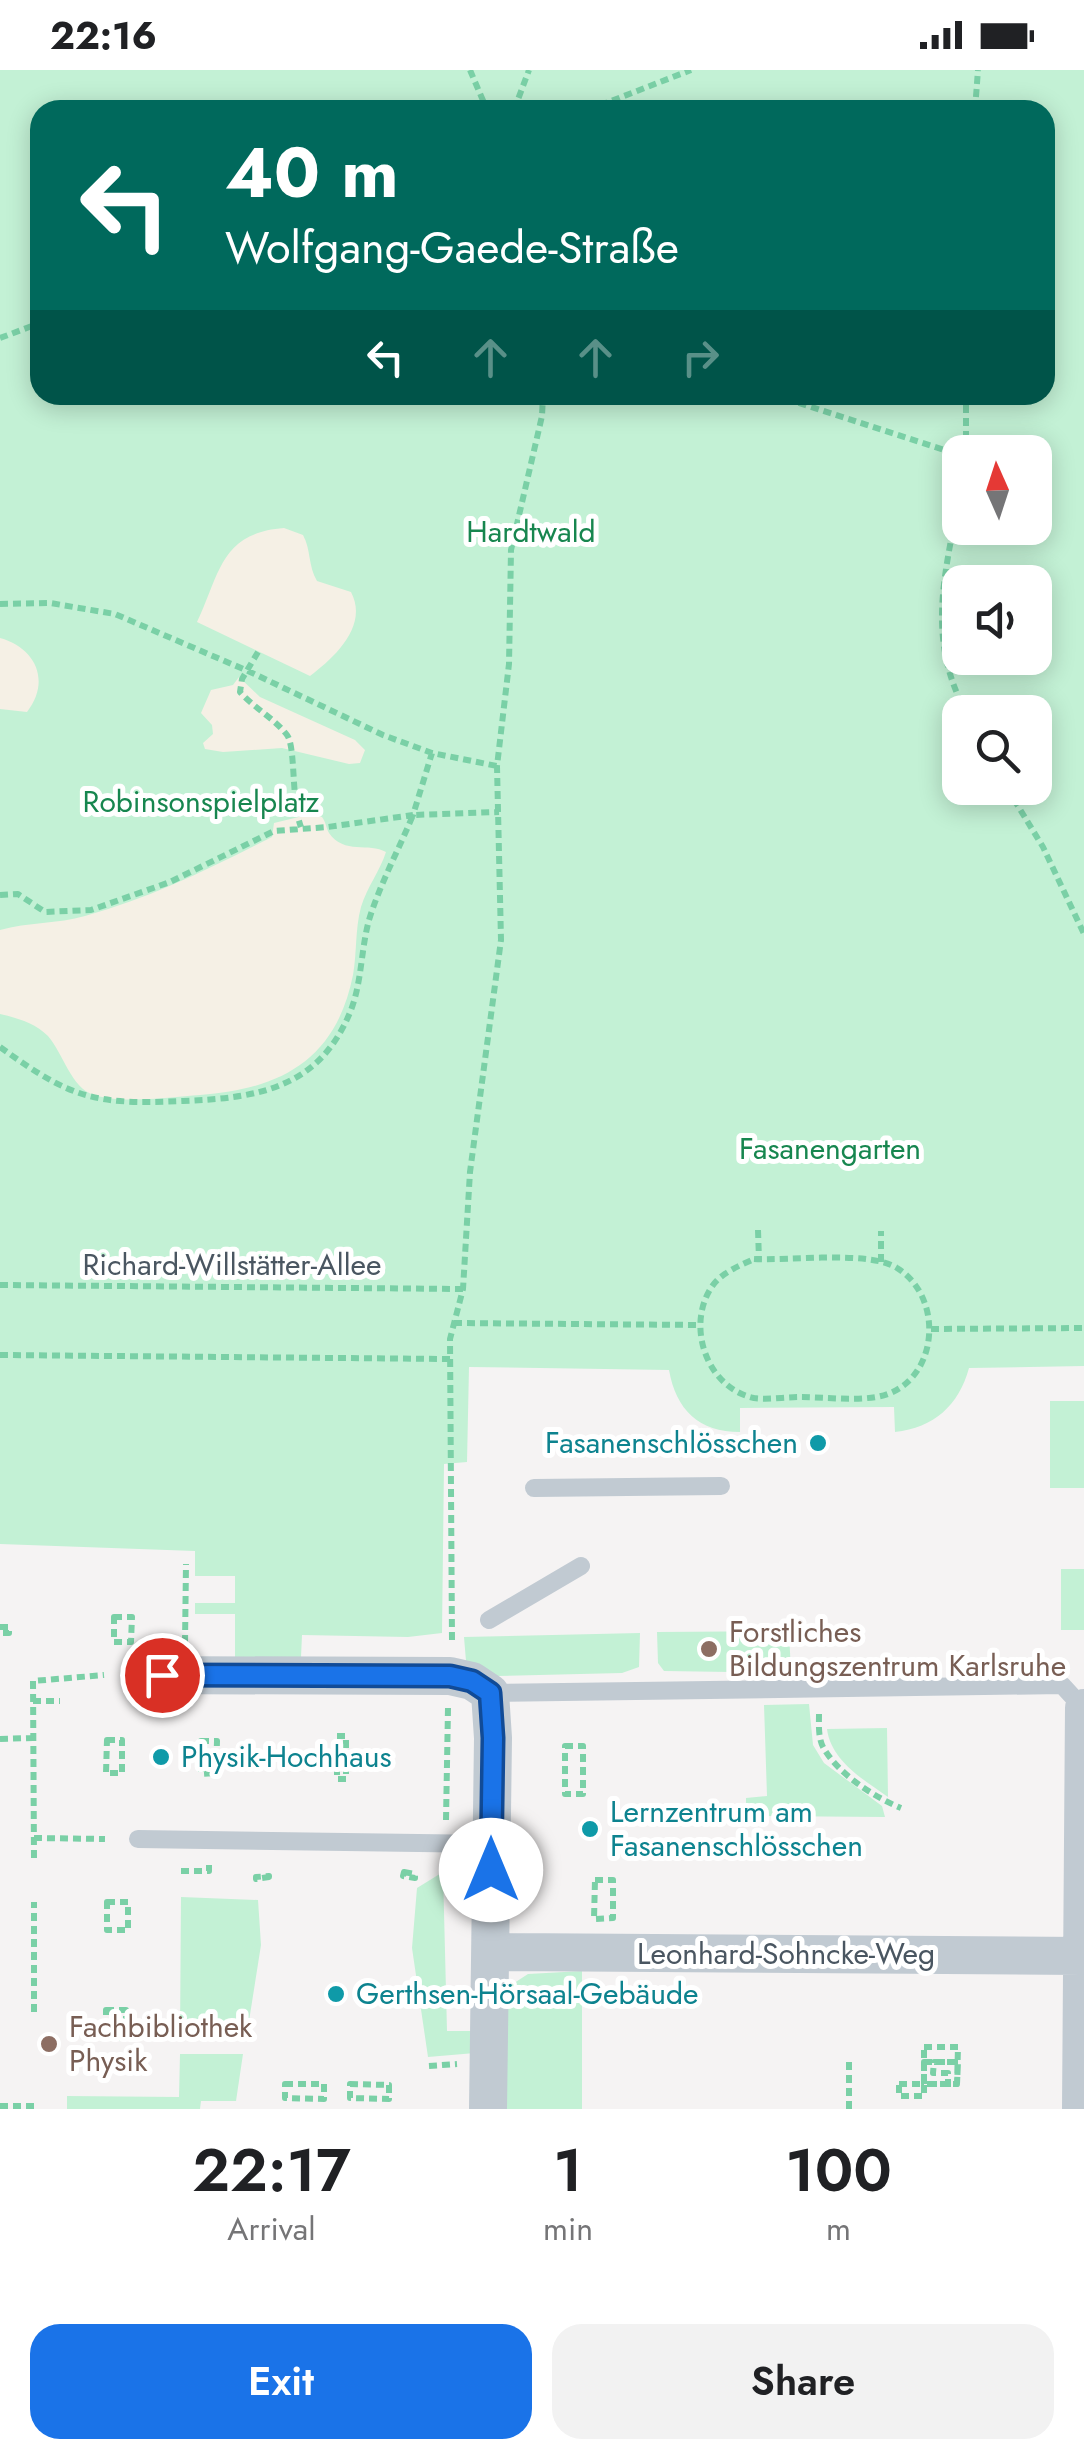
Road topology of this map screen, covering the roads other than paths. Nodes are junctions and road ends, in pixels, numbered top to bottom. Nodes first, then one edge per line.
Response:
1 (721, 1486) dead end
2 (534, 1488) dead end
3 (581, 1566) dead end
4 (489, 1620) dead end
5 (122, 1675) road end
6 (490, 1693) junction
7 (1084, 1708) edge
8 (138, 1839) dead end
9 (490, 1844) junction
10 (490, 1952) junction
11 (1082, 1956) junction
12 (488, 2109) edge
13 (1081, 2109) edge

1 - 2 lane
3 - 4 lane
5 - 6 street
6 - 7 lane
6 - 9 street
7 - 11 street
8 - 9 lane
9 - 10 street
10 - 11 street, Leonhard-Sohncke-Weg
10 - 12 street
11 - 13 street

